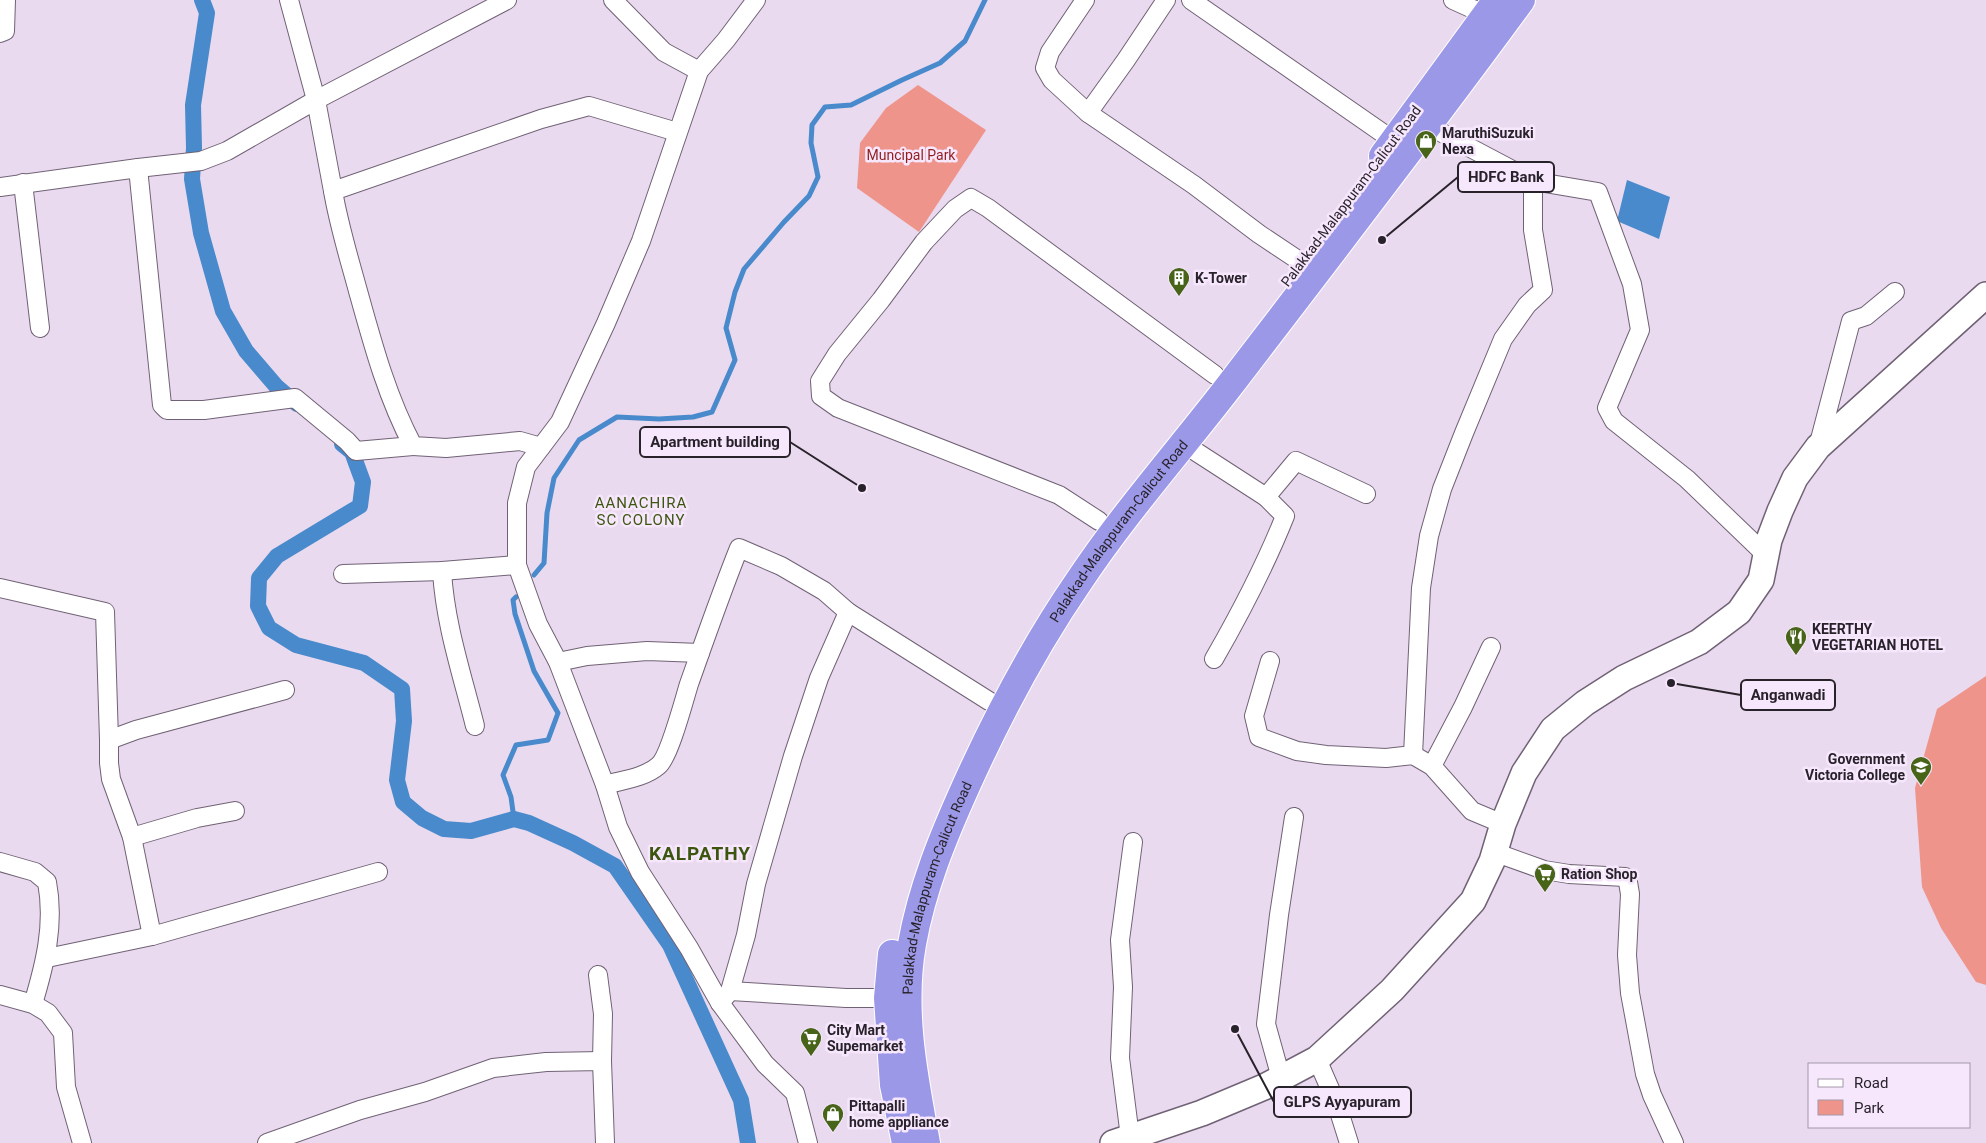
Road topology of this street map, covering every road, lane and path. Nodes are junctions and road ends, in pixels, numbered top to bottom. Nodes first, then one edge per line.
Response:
1 (6, 0) edge
2 (289, 0) edge
3 (507, 0) edge
4 (613, 0) edge
5 (756, 0) edge
6 (1085, 0) edge
7 (1166, 0) edge
8 (1191, 0) edge
9 (1453, 0) edge
10 (1521, 0) edge
11 (1492, 8) edge
12 (0, 33) edge
13 (699, 71) junction
14 (316, 100) junction
15 (1088, 113) junction
16 (1430, 126) junction
17 (677, 132) junction
18 (1394, 141) junction
19 (138, 168) junction
20 (1533, 181) junction
21 (23, 183) junction
22 (0, 187) edge
23 (333, 191) junction
24 (1301, 262) junction
25 (1895, 292) dead end
26 (1986, 295) edge
27 (40, 328) dead end
28 (1215, 375) junction
29 (1184, 444) junction
30 (413, 446) junction
31 (541, 447) junction
32 (1818, 447) junction
33 (1366, 494) dead end
34 (1266, 497) junction
35 (1099, 521) junction
36 (1766, 555) junction
37 (517, 565) junction
38 (442, 571) junction
39 (343, 574) dead end
40 (0, 588) edge
41 (848, 612) junction
42 (1491, 647) dead end
43 (700, 653) junction
44 (1214, 659) dead end
45 (1270, 661) dead end
46 (558, 662) junction
47 (284, 690) dead end
48 (989, 701) junction
49 (475, 726) dead end
50 (109, 740) junction
51 (1413, 754) junction
52 (1432, 766) junction
53 (605, 785) junction
54 (235, 811) dead end
55 (1294, 817) dead end
56 (1503, 824) junction
57 (132, 837) junction
58 (1133, 842) dead end
59 (1494, 852) junction
60 (0, 862) edge
61 (378, 872) dead end
62 (152, 936) junction
63 (47, 958) junction
64 (598, 975) dead end
65 (0, 995) edge
66 (725, 997) junction
67 (888, 998) junction
68 (33, 1004) junction
69 (1317, 1059) junction
70 (602, 1061) junction
71 (1281, 1078) junction
72 (1122, 1140) edge
73 (82, 1143) edge
74 (267, 1143) edge
75 (605, 1143) edge
76 (808, 1143) edge
77 (906, 1143) edge
78 (926, 1143) edge
79 (1348, 1143) edge
80 (1674, 1143) edge

1 - 12 street
2 - 14 street
3 - 14 street
4 - 13 street
5 - 13 street
6 - 15 street
7 - 15 street
8 - 18 street
9 - 11 street
10 - 16 highway, Palakkad-Malappuram-Calicut Road
11 - 18 highway, Palakkad-Malappuram-Calicut Road
13 - 17 street
14 - 19 street
14 - 23 street
15 - 24 street
16 - 20 street
16 - 29 highway, Palakkad-Malappuram-Calicut Road
17 - 23 street
17 - 31 street
18 - 24 highway, Palakkad-Malappuram-Calicut Road
19 - 21 street
19 - 30 street
20 - 36 street
20 - 51 street
21 - 22 street
21 - 27 street
23 - 30 street
24 - 28 highway, Palakkad-Malappuram-Calicut Road
25 - 32 street
26 - 32 main road
28 - 35 highway, Palakkad-Malappuram-Calicut Road
28 - 35 street
29 - 34 street
29 - 78 highway, Palakkad-Malappuram-Calicut Road
30 - 31 street
31 - 37 street
32 - 36 main road
33 - 34 street
34 - 44 street
35 - 48 highway, Palakkad-Malappuram-Calicut Road
36 - 56 main road
37 - 38 street
37 - 46 street
38 - 39 street
38 - 49 street
40 - 50 street
41 - 43 street
41 - 48 street
41 - 66 street
42 - 52 street
43 - 46 street
43 - 53 street
45 - 51 street
46 - 53 street
47 - 50 street
48 - 67 highway, Palakkad-Malappuram-Calicut Road
50 - 57 street
51 - 52 street
52 - 56 street
53 - 66 street
54 - 57 street
55 - 71 street
56 - 59 main road
57 - 62 street
58 - 72 street
59 - 69 main road
59 - 80 street
60 - 63 street
61 - 62 street
62 - 63 street
63 - 68 street
64 - 70 street
65 - 68 street
66 - 67 street
66 - 76 street
67 - 77 highway, Palakkad-Malappuram-Calicut Road
68 - 73 street
69 - 71 main road
69 - 79 street
70 - 74 street
70 - 75 street
71 - 72 main road

